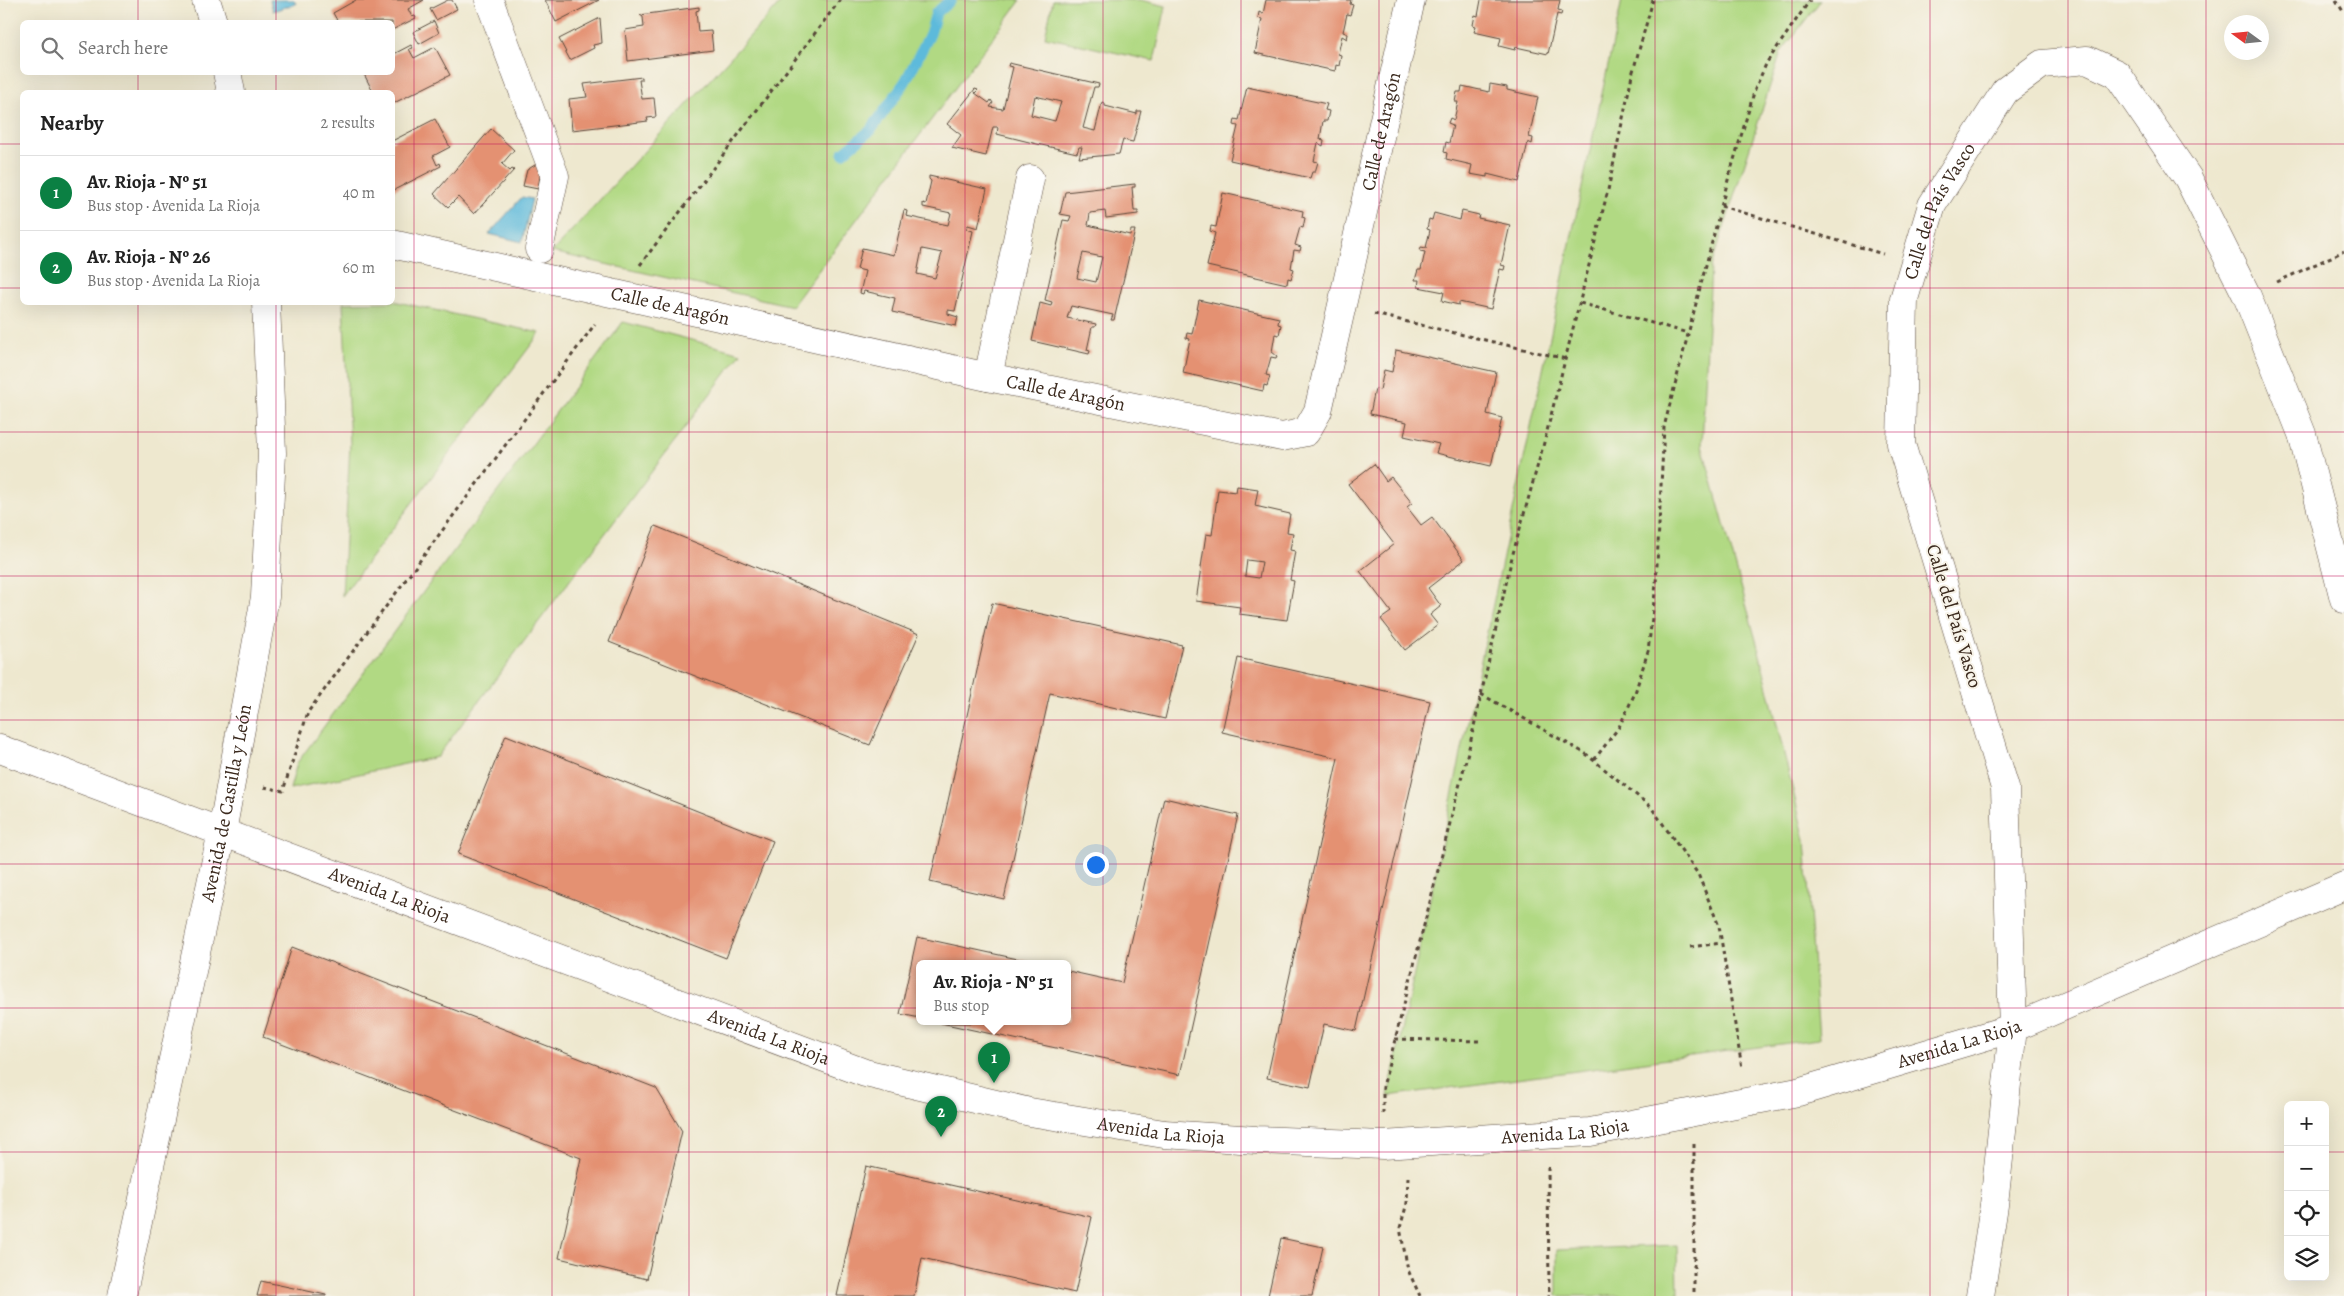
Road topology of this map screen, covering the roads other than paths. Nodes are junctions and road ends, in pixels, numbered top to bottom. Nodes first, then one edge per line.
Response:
1 (206, 0) edge
2 (489, 0) edge
3 (1411, 0) edge
4 (212, 20) edge
5 (227, 75) edge
6 (230, 90) edge
7 (1030, 179) dead end
8 (395, 245) edge
9 (539, 249) dead end
10 (266, 305) edge
11 (988, 377) junction
12 (2344, 599) edge
13 (0, 748) edge
14 (222, 832) junction
15 (2344, 886) edge
16 (2012, 1028) junction
17 (122, 1296) edge
18 (1980, 1296) edge

1 - 4 street
2 - 9 street
3 - 11 street, Calle de Aragón
5 - 6 street
7 - 11 street
8 - 11 street, Calle de Aragón
10 - 14 street, Avenida de Castilla y León
12 - 16 street, Calle del País Vasco
13 - 14 street, Avenida La Rioja
14 - 16 street, Avenida La Rioja
14 - 17 street, Avenida de Castilla y León
15 - 16 street, Avenida La Rioja
16 - 18 street, Calle del País Vasco

